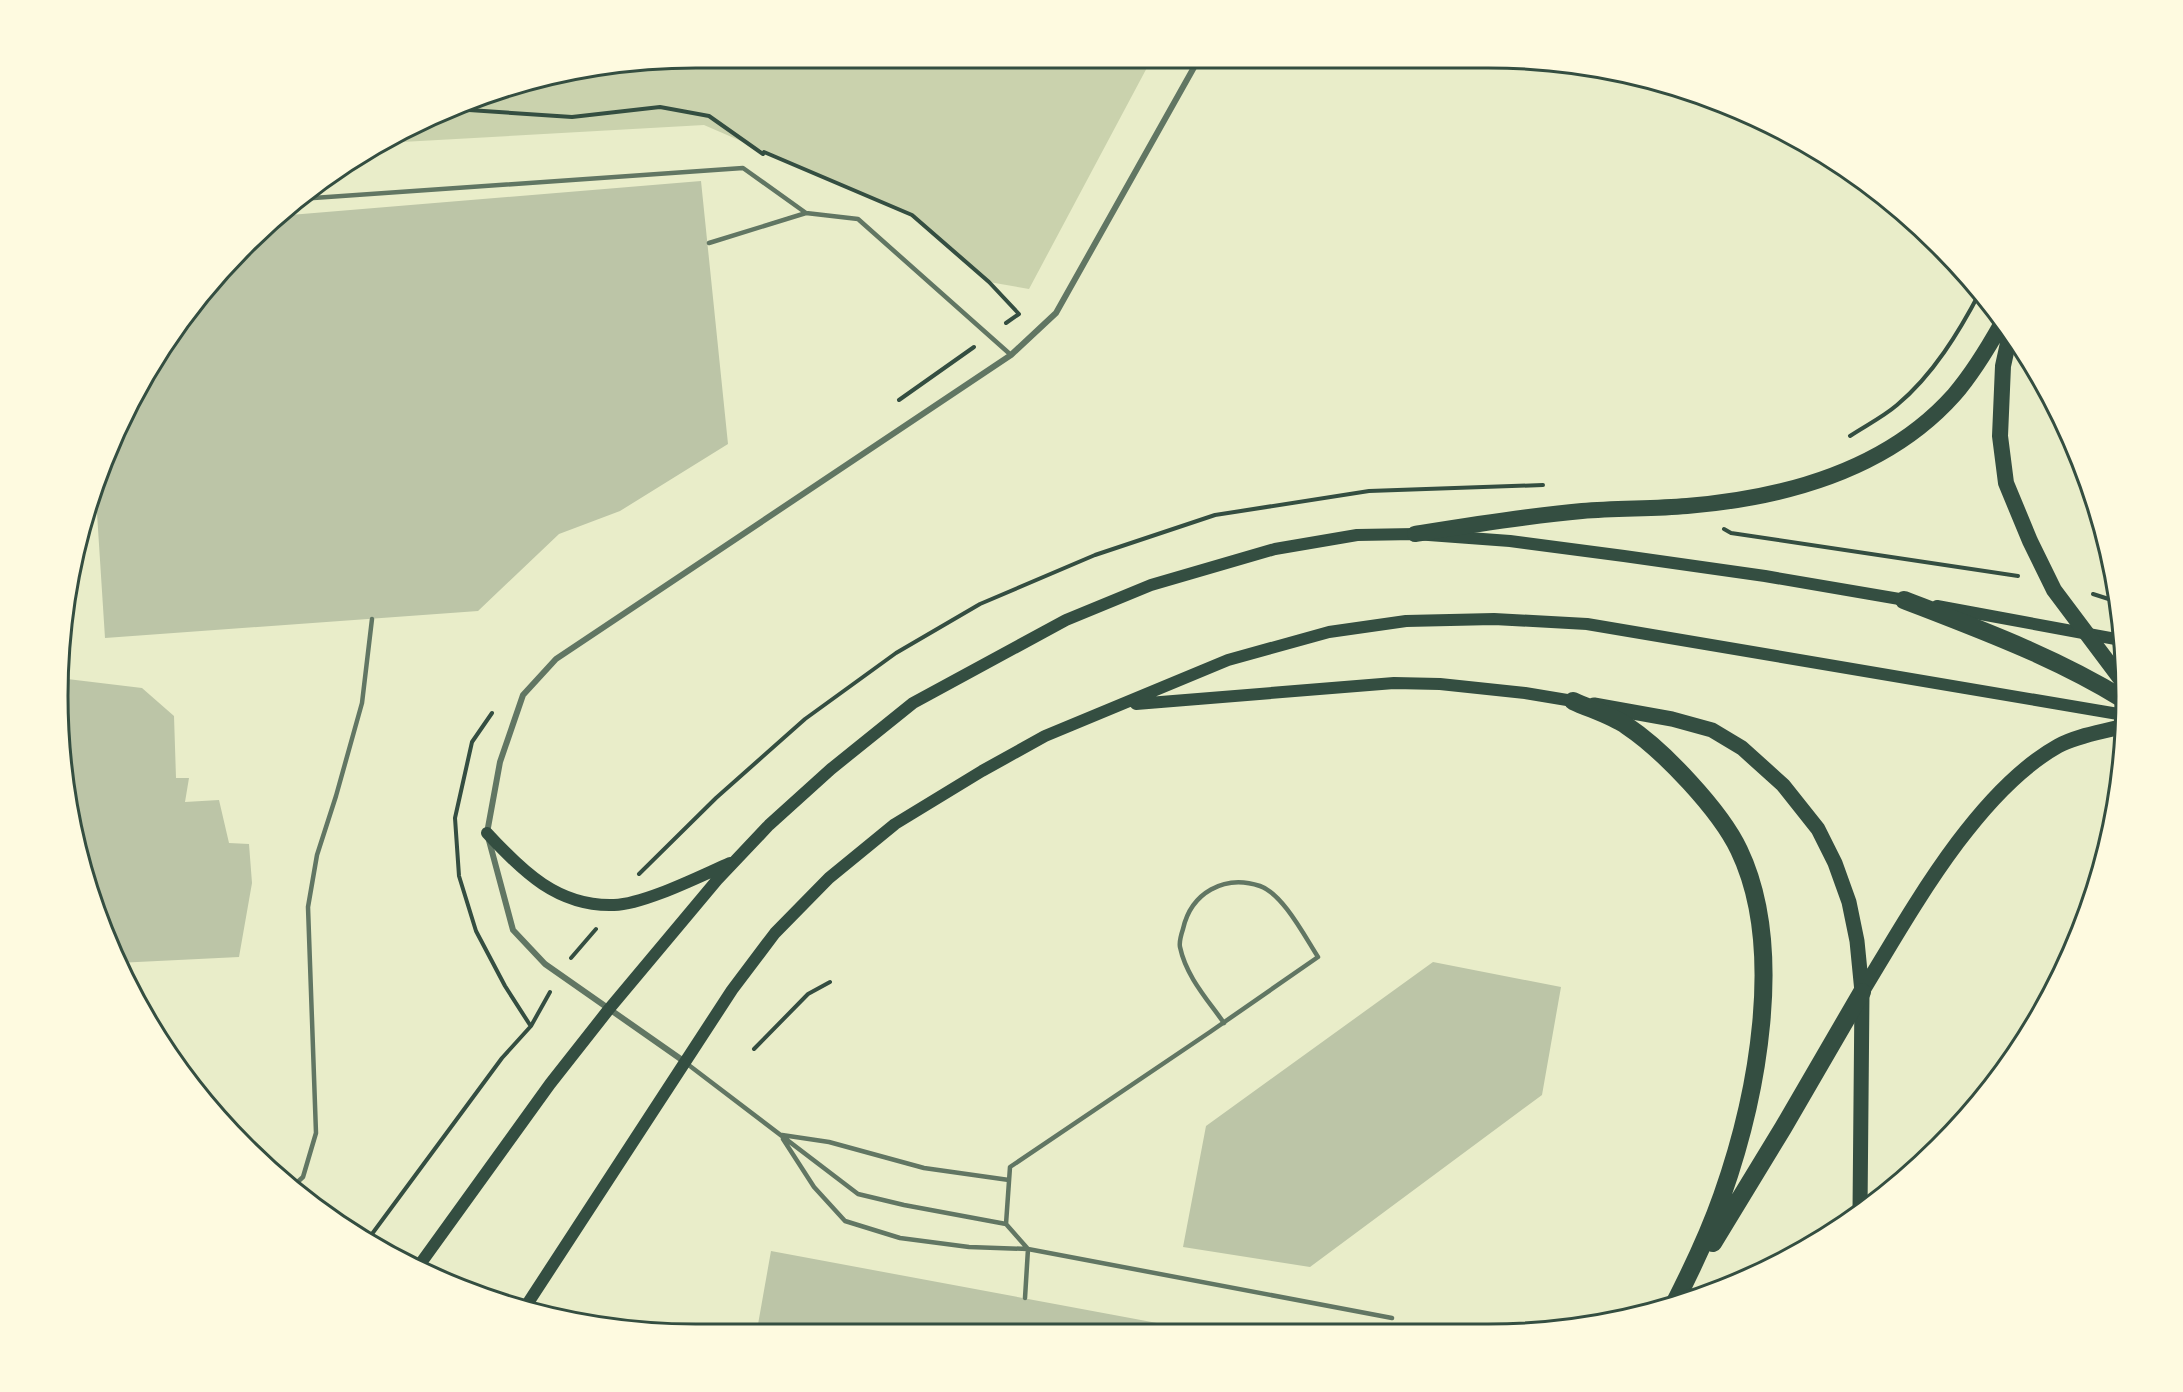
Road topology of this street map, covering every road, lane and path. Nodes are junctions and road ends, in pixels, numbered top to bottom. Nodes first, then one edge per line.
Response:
1 (1194, 68) edge
2 (469, 110) edge
3 (753, 175) junction
4 (312, 198) edge
5 (806, 213) junction
6 (709, 243) dead end
7 (1998, 330) edge
8 (2008, 344) edge
9 (1011, 355) junction
10 (1715, 502) junction
11 (1415, 534) junction
12 (2041, 564) junction
13 (2088, 591) dead end
14 (2107, 599) edge
15 (1904, 600) junction
16 (372, 619) dead end
17 (2086, 634) junction
18 (2112, 639) edge
19 (2115, 671) edge
20 (2116, 695) edge
21 (1573, 701) junction
22 (1123, 705) junction
23 (2115, 714) edge
24 (2114, 729) edge
25 (487, 833) junction
26 (736, 861) junction
27 (615, 905) junction
28 (561, 975) junction
29 (830, 982) dead end
30 (1862, 992) junction
31 (609, 1009) junction
32 (1224, 1023) junction
33 (754, 1049) dead end
34 (685, 1062) junction
35 (780, 1134) junction
36 (1009, 1180) junction
37 (298, 1182) edge
38 (1860, 1202) edge
39 (1006, 1224) junction
40 (372, 1234) edge
41 (1028, 1250) junction
42 (422, 1262) edge
43 (1682, 1293) edge
44 (1680, 1294) edge
45 (1025, 1298) dead end
46 (529, 1302) edge
47 (1392, 1318) dead end

1 - 9 street
2 - 3 path
3 - 4 lane
3 - 5 lane
5 - 6 lane
5 - 9 lane
7 - 10 highway
8 - 12 highway
9 - 25 street
10 - 11 highway
10 - 12 path
11 - 15 main road
11 - 26 main road
12 - 17 highway
13 - 14 path
15 - 17 main road
15 - 20 highway
16 - 37 lane
17 - 18 main road
17 - 19 highway
21 - 22 main road
21 - 30 main road
21 - 44 highway
22 - 23 main road
22 - 34 main road
24 - 30 main road
25 - 27 main road
25 - 28 street
26 - 27 main road
26 - 31 main road
27 - 28 path
28 - 31 street
28 - 40 path
29 - 33 path
30 - 38 main road
30 - 43 highway
31 - 34 street
31 - 42 main road
32 - 32 lane
32 - 36 lane
34 - 35 lane
34 - 46 main road
35 - 36 lane
35 - 39 lane
35 - 41 lane
36 - 39 lane
39 - 41 lane
41 - 45 lane
41 - 47 lane

